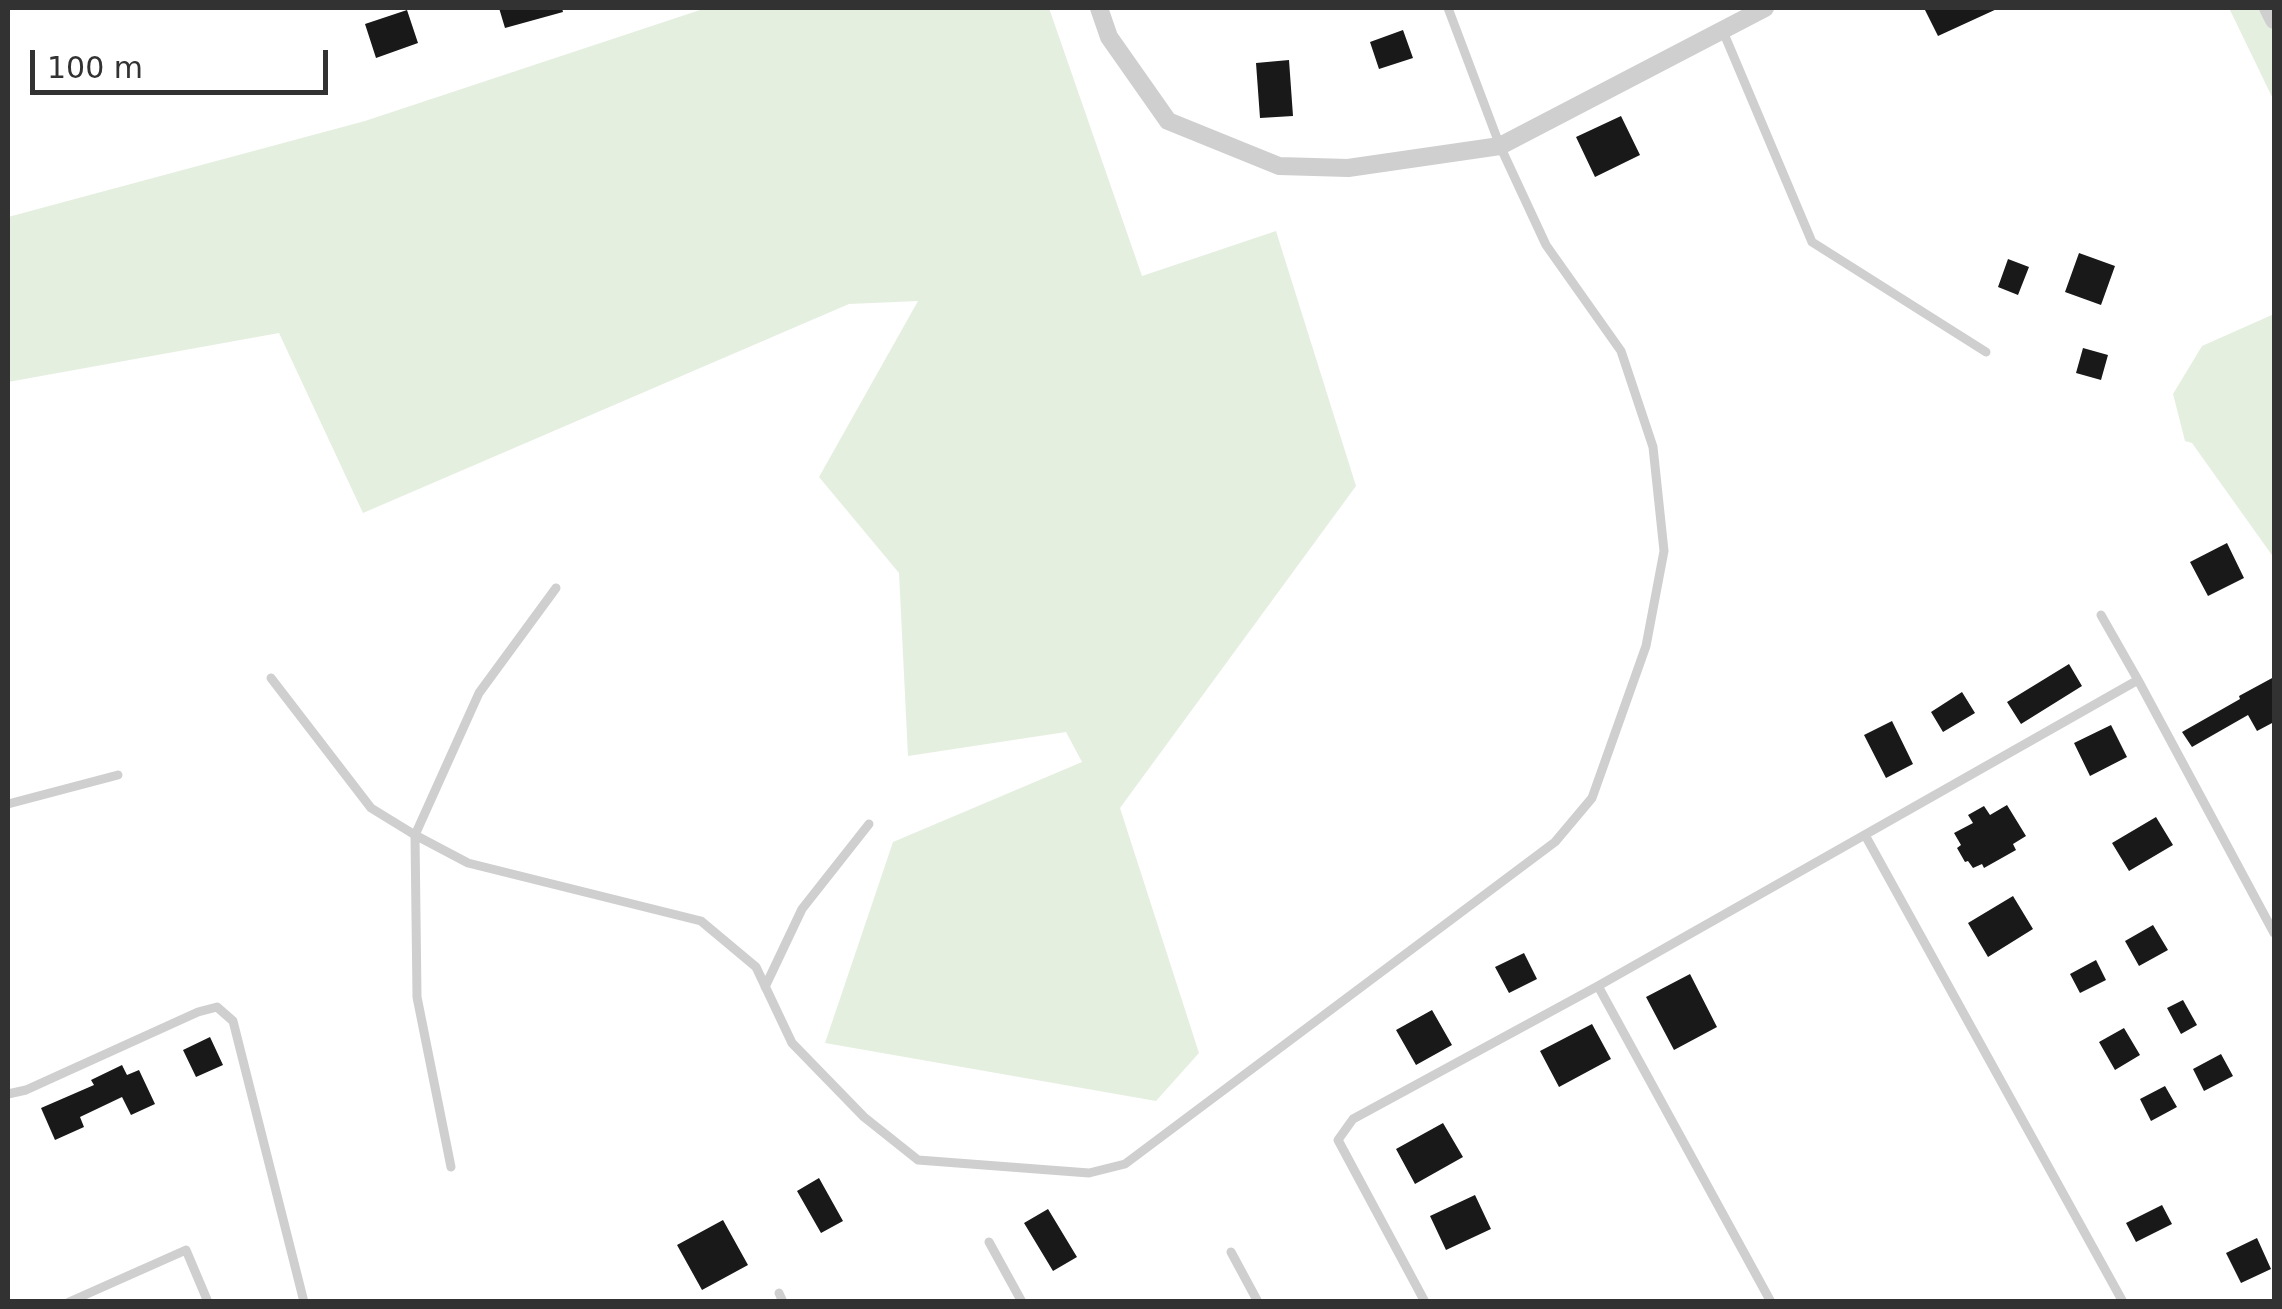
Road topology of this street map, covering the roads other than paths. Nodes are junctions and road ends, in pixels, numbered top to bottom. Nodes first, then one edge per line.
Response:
1 (1098, 8) edge
2 (1448, 8) edge
3 (2268, 8) edge
4 (1754, 10) edge
5 (2274, 20) edge
6 (1722, 29) junction
7 (1500, 146) junction
8 (1986, 352) dead end
9 (556, 588) dead end
10 (2100, 615) dead end
11 (271, 678) dead end
12 (2138, 680) junction
13 (118, 774) dead end
14 (8, 804) edge
15 (869, 824) dead end
16 (415, 835) junction
17 (1865, 835) junction
18 (2274, 934) edge
19 (1598, 986) junction
20 (765, 987) junction
21 (8, 1094) edge
22 (451, 1167) dead end
23 (990, 1242) dead end
24 (1231, 1252) dead end
25 (68, 1302) edge
26 (208, 1302) edge
27 (304, 1302) edge
28 (1022, 1302) edge
29 (1258, 1302) edge
30 (1425, 1302) edge
31 (1772, 1302) edge
32 (2123, 1302) edge

1 - 7 street
2 - 7 lane
3 - 5 street
4 - 6 street
6 - 7 street
6 - 8 lane
7 - 20 lane
9 - 16 lane
10 - 12 lane
11 - 16 lane
12 - 17 lane
12 - 18 lane
13 - 14 lane
15 - 20 lane
16 - 20 lane
16 - 22 lane
17 - 19 lane
17 - 32 lane
19 - 30 lane
19 - 31 lane
21 - 27 lane
23 - 28 lane
24 - 29 lane
25 - 26 lane

